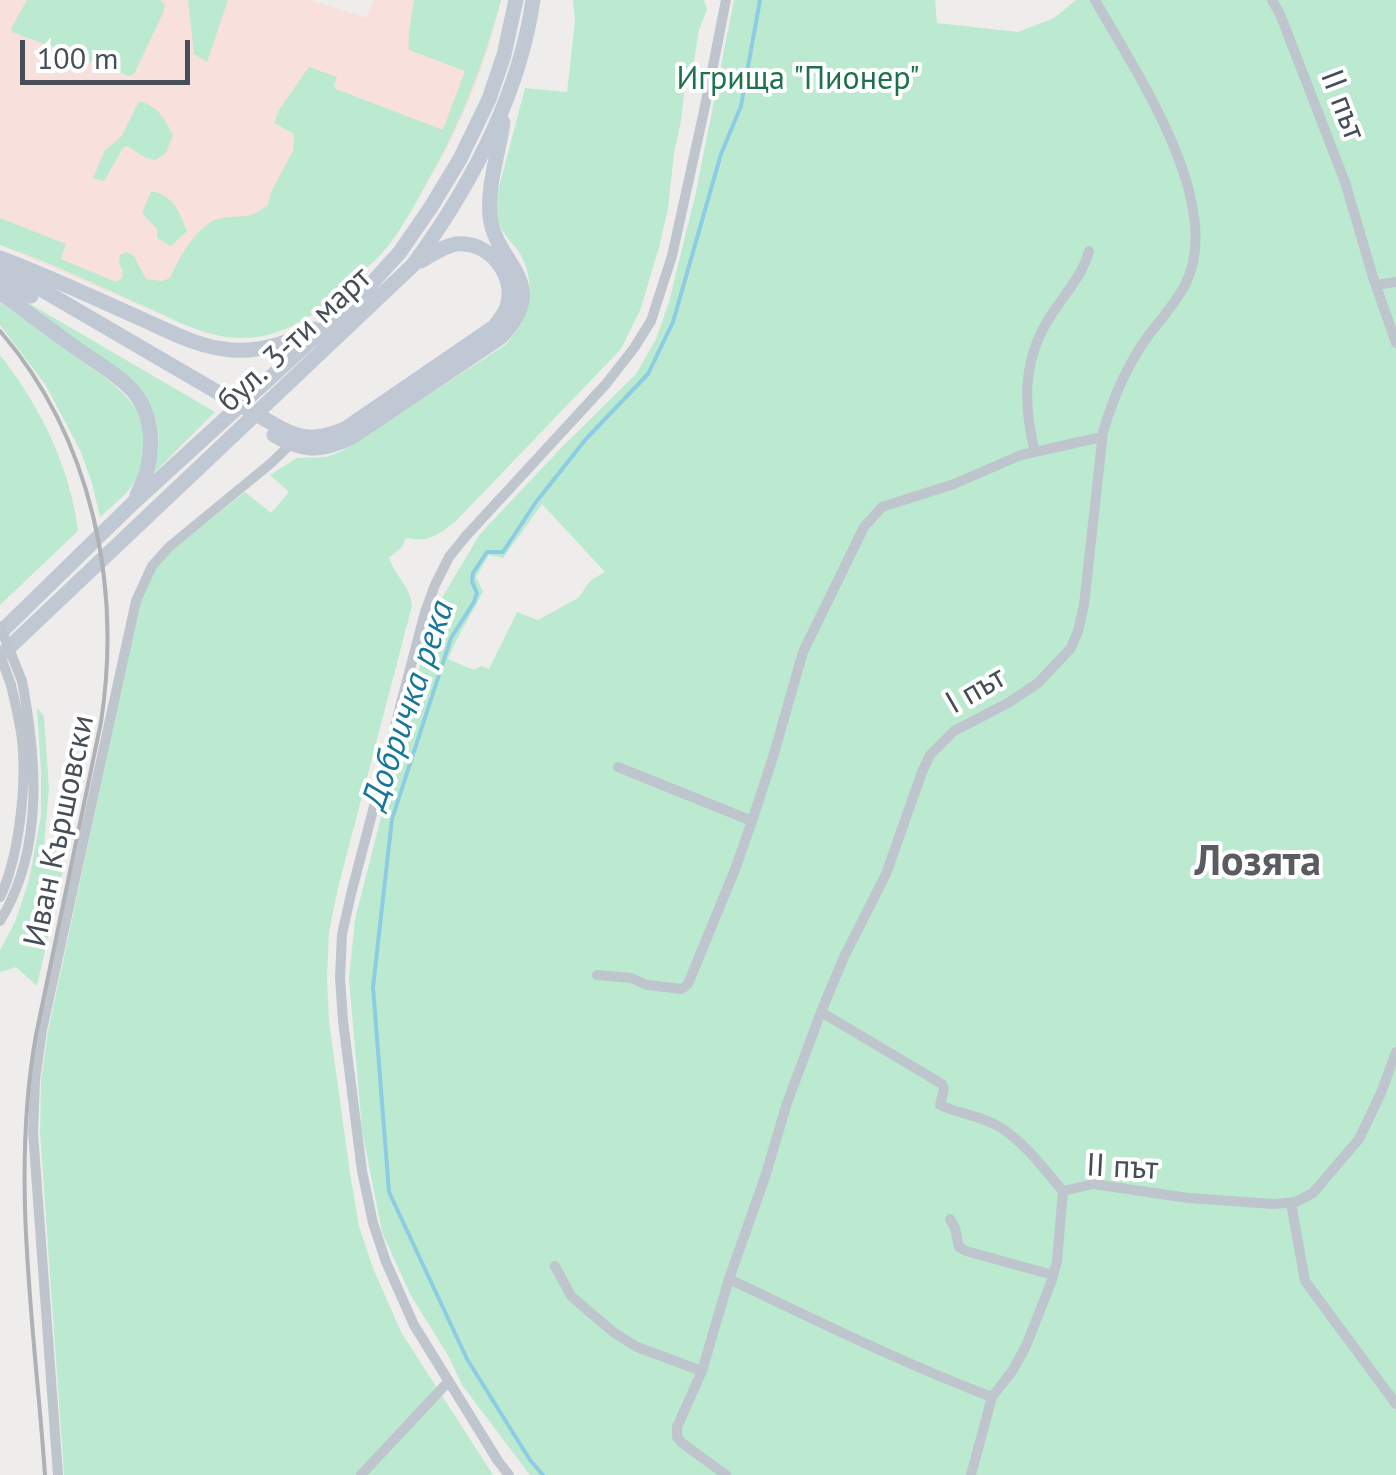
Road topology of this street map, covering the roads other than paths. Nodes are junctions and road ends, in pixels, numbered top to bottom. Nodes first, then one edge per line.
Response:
1 (516, 0) edge
2 (533, 0) edge
3 (726, 0) edge
4 (1095, 0) edge
5 (1272, 0) edge
6 (504, 108) junction
7 (1090, 251) dead end
8 (0, 262) edge
9 (413, 265) junction
10 (0, 278) edge
11 (1396, 282) edge
12 (1376, 285) junction
13 (0, 292) edge
14 (336, 317) junction
15 (1396, 343) edge
16 (221, 399) junction
17 (286, 436) junction
18 (1102, 437) junction
19 (1035, 452) junction
20 (132, 504) junction
21 (0, 629) edge
22 (0, 655) edge
23 (16, 683) junction
24 (618, 766) dead end
25 (752, 821) junction
26 (0, 897) edge
27 (0, 922) edge
28 (597, 975) dead end
29 (821, 1012) junction
30 (1396, 1052) edge
31 (1062, 1191) junction
32 (1291, 1203) junction
33 (950, 1219) dead end
34 (555, 1266) dead end
35 (1054, 1274) junction
36 (729, 1279) junction
37 (702, 1371) junction
38 (448, 1382) junction
39 (992, 1397) junction
40 (1396, 1404) edge
41 (58, 1475) edge
42 (361, 1475) edge
43 (509, 1475) edge
44 (726, 1475) edge
45 (971, 1475) edge

1 - 14 main road, бул. 3-ти март
2 - 6 main road, бул. 3-ти март
3 - 38 street
4 - 18 street, І път
5 - 12 street, ІІ път
6 - 9 main road, бул. 3-ти март
6 - 17 main road
7 - 19 street
8 - 14 main road
8 - 16 main road
9 - 17 main road
9 - 22 main road, бул. 3-ти март
10 - 16 main road
11 - 12 street
12 - 15 street, ІІ път
13 - 20 main road
14 - 20 main road, бул. 3-ти март
16 - 17 main road, bridge
17 - 41 street, Иван Кършовски
18 - 19 street
18 - 29 street, І път
19 - 25 street
20 - 21 main road, бул. 3-ти март
21 - 23 street, bridge
22 - 23 street, bridge
23 - 26 street
23 - 27 street
24 - 25 street
25 - 28 street
29 - 31 street
29 - 36 street, І път
30 - 32 street
31 - 32 street, ІІ път
31 - 35 street, ІІ път
32 - 40 street
33 - 35 street
34 - 37 street
35 - 39 street, ІІ път
36 - 37 street, І път
36 - 39 street
37 - 44 street, І път
38 - 42 street
38 - 43 street
39 - 45 street, ІІ път

